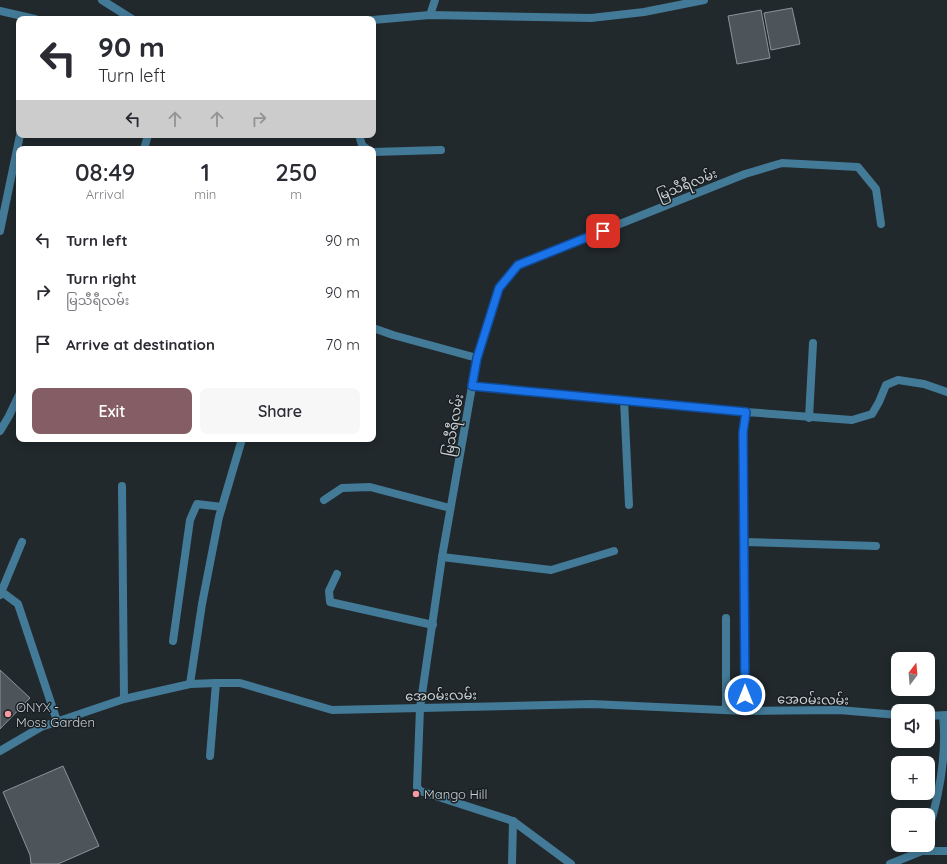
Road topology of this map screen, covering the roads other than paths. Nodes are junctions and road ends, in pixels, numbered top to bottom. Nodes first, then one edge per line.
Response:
1 (102, 0) edge
2 (435, 0) edge
3 (704, 0) edge
4 (0, 11) edge
5 (430, 15) junction
6 (22, 16) edge
7 (127, 16) edge
8 (376, 20) edge
9 (441, 150) dead end
10 (376, 152) edge
11 (16, 154) edge
12 (881, 224) dead end
13 (0, 231) edge
14 (376, 329) edge
15 (813, 343) dead end
16 (477, 358) junction
17 (472, 386) junction
18 (947, 392) edge
19 (624, 400) junction
20 (16, 401) edge
21 (746, 412) junction
22 (809, 418) junction
23 (0, 431) edge
24 (241, 442) edge
25 (122, 486) dead end
26 (324, 500) dead end
27 (629, 505) dead end
28 (222, 507) junction
29 (450, 508) junction
30 (22, 542) dead end
31 (744, 542) junction
32 (876, 546) dead end
33 (614, 552) dead end
34 (442, 557) junction
35 (337, 574) dead end
36 (1, 593) edge
37 (726, 618) dead end
38 (433, 625) junction
39 (173, 641) dead end
40 (216, 683) junction
41 (190, 684) junction
42 (124, 699) junction
43 (420, 708) junction
44 (726, 710) junction
45 (745, 710) junction
46 (891, 714) edge
47 (945, 716) edge
48 (57, 721) junction
49 (0, 751) edge
50 (210, 756) dead end
51 (933, 808) edge
52 (513, 821) junction
53 (935, 850) edge
54 (915, 852) edge
55 (947, 852) edge
56 (512, 864) edge
57 (571, 864) edge
58 (890, 864) edge

1 - 7 street
2 - 5 street
3 - 5 street
4 - 6 street
5 - 8 street
9 - 10 street
11 - 13 street
12 - 16 street, မြသီရီလမ်း
14 - 16 street
15 - 22 street
16 - 17 street, မြသီရီလမ်း
17 - 19 street
17 - 29 street, မြသီရီလမ်း
18 - 22 street
19 - 21 street
19 - 27 street
20 - 23 street
21 - 22 street
21 - 31 street
24 - 28 street
25 - 42 street
26 - 29 street
28 - 39 street
28 - 41 street
29 - 34 street, မြသီရီလမ်း
30 - 36 street
31 - 32 street
31 - 45 street
33 - 34 street
34 - 38 street, မြသီရီလမ်း
35 - 38 street
36 - 48 street
37 - 44 street
38 - 43 street, မြသီရီလမ်း
40 - 41 street, အေဝမ်းလမ်း
40 - 43 street, အေဝမ်းလမ်း
40 - 50 street
41 - 42 street, အေဝမ်းလမ်း
42 - 48 street, အေဝမ်းလမ်း
43 - 44 street, အေဝမ်းလမ်း
43 - 52 street, မြသီရီလမ်း
44 - 45 street, အေဝမ်းလမ်း
45 - 46 street, အေဝမ်းလမ်း
47 - 51 street
48 - 49 street, အေဝမ်းလမ်း
52 - 56 street
52 - 57 street
53 - 55 street
54 - 58 street

